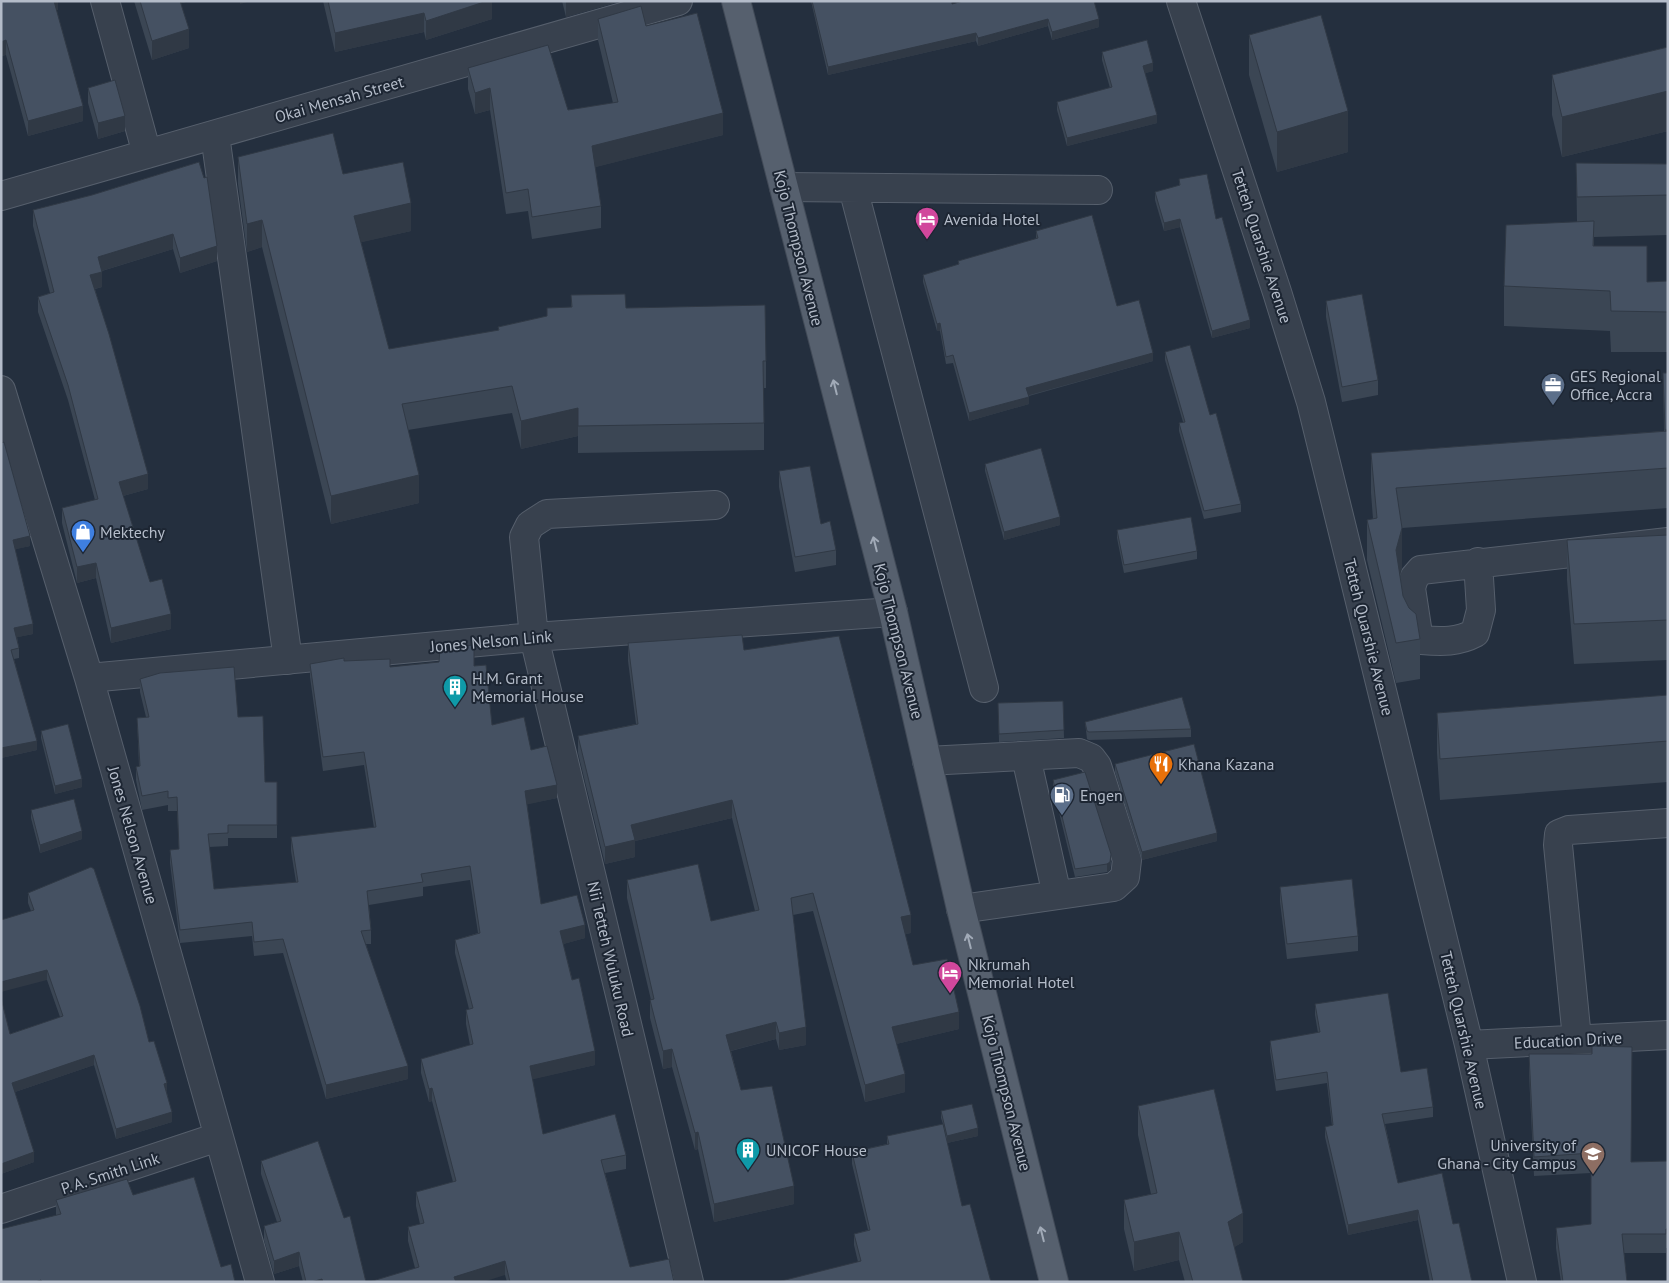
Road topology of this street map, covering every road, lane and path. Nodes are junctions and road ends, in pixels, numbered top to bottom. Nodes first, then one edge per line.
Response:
1 (105, 1) edge
2 (678, 1) edge
3 (736, 1) edge
4 (1181, 1) edge
5 (215, 135) junction
6 (146, 154) junction
7 (784, 187) junction
8 (853, 188) junction
9 (1098, 190) dead end
10 (1, 196) edge
11 (1, 390) edge
12 (715, 505) dead end
13 (1668, 542) edge
14 (1478, 562) dead end
15 (893, 612) junction
16 (534, 637) junction
17 (288, 660) junction
18 (89, 678) junction
19 (984, 688) dead end
20 (1026, 756) junction
21 (928, 761) junction
22 (1668, 823) edge
23 (1057, 895) junction
24 (961, 909) junction
25 (1668, 1035) edge
26 (1577, 1038) junction
27 (1468, 1045) junction
28 (218, 1137) junction
29 (1, 1209) edge
30 (260, 1282) edge
31 (689, 1282) edge
32 (1054, 1282) edge
33 (1522, 1282) edge

1 - 6 street
2 - 5 street, Okai Mensah Street
3 - 7 main road, Kojo Thompson Avenue
4 - 27 street, Tetteh Quarshie Avenue
5 - 6 street, Okai Mensah Street
5 - 17 street
6 - 10 street, Okai Mensah Street
7 - 8 street
15 -> 7 main road, Kojo Thompson Avenue
8 - 9 street
8 - 19 street
11 - 18 street, Jones Nelson Avenue
12 - 16 street, Nii Tetteh Wuluku Road
13 - 14 street
15 - 16 street, Jones Nelson Link
15 - 21 main road, Kojo Thompson Avenue
16 - 17 street, Jones Nelson Link
16 - 31 street, Nii Tetteh Wuluku Road
17 - 18 street, Jones Nelson Link
18 - 28 street, Jones Nelson Avenue
20 - 21 street
20 - 23 street
20 - 23 street
21 - 24 main road, Kojo Thompson Avenue
22 - 26 street
23 - 24 street
32 -> 24 main road, Kojo Thompson Avenue
25 - 26 street, Education Drive
26 - 27 street, Education Drive
27 - 33 street, Tetteh Quarshie Avenue
28 - 29 street, P. A. Smith Link
28 - 30 street, Jones Nelson Avenue

